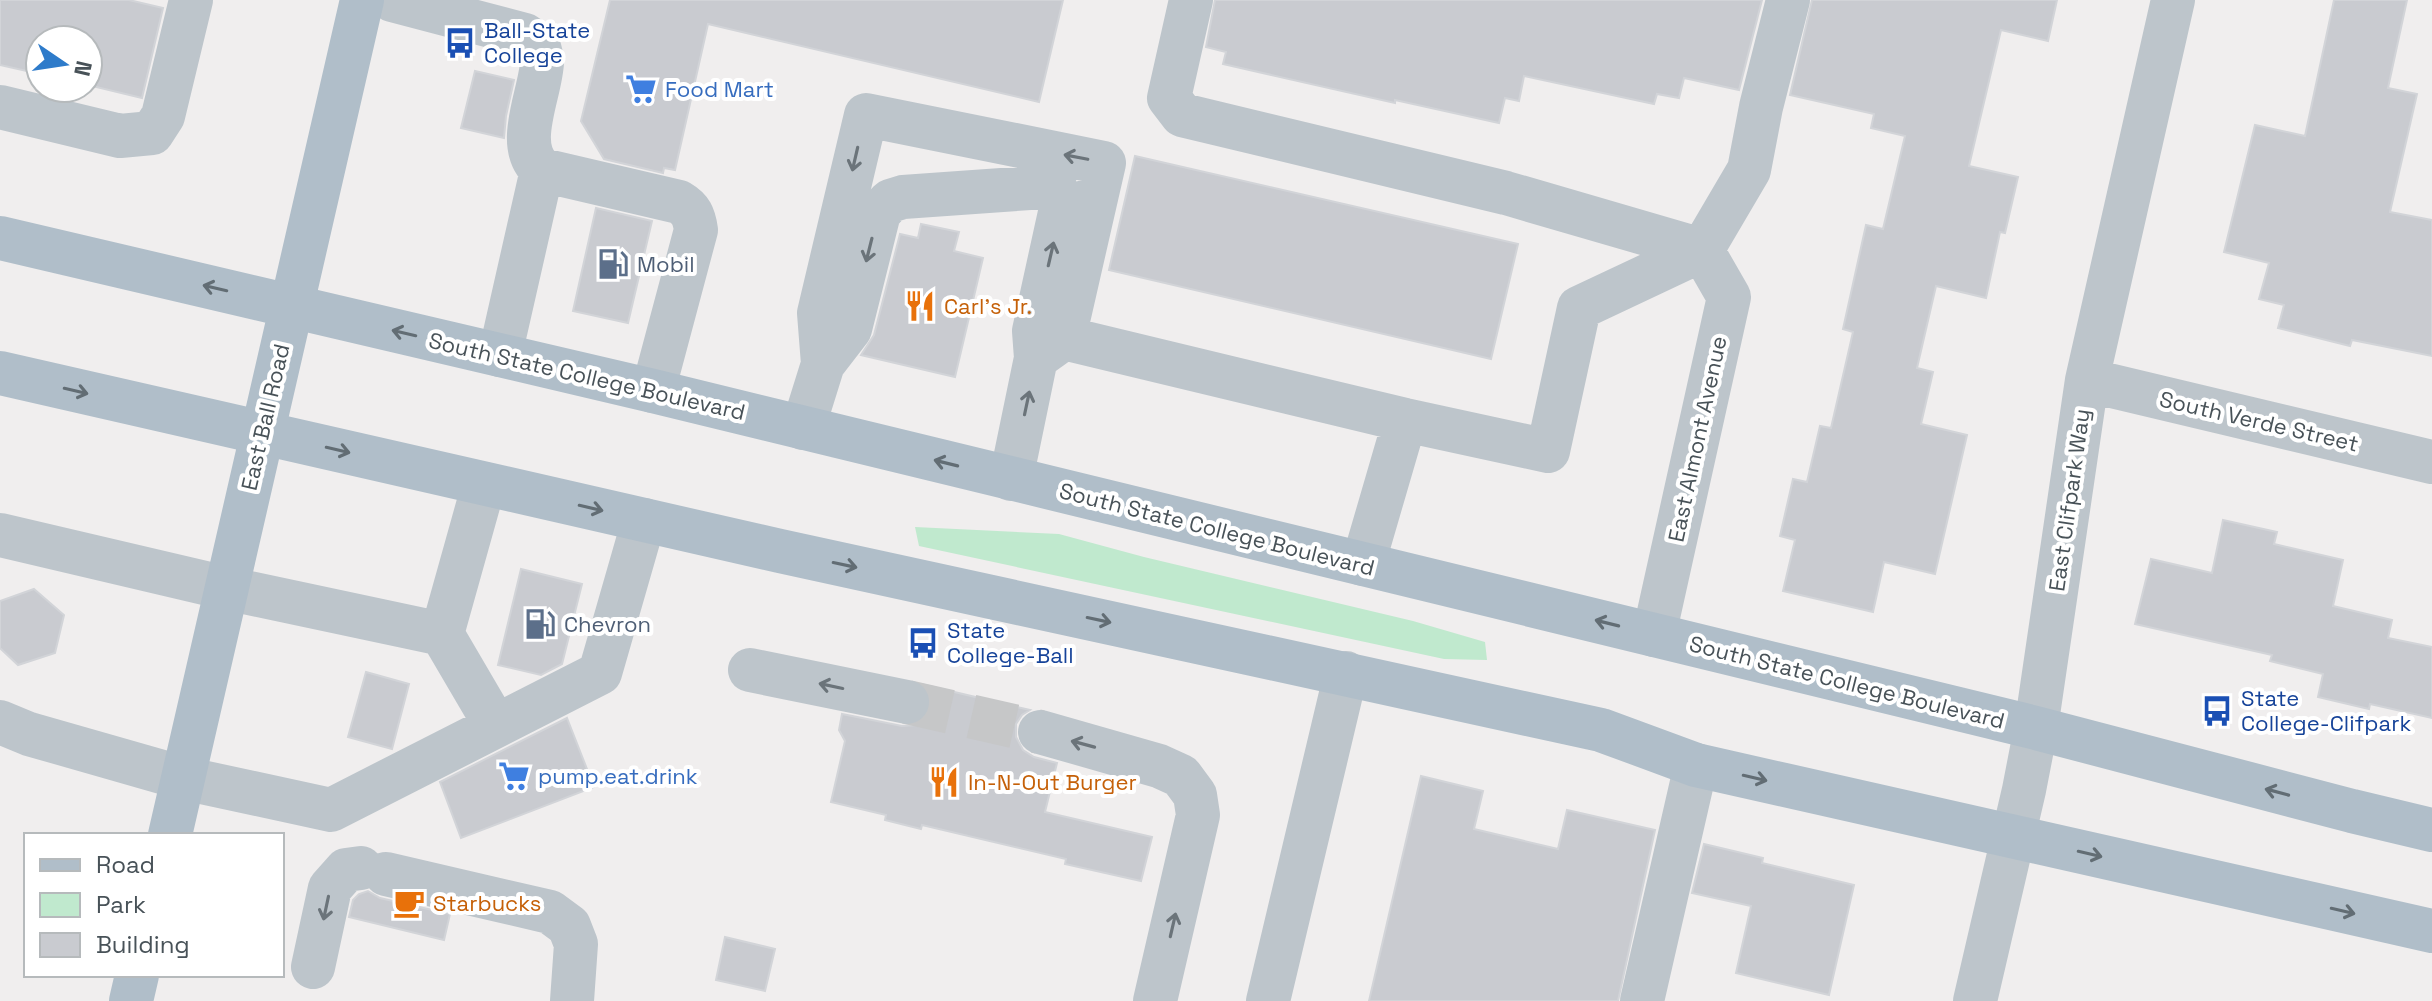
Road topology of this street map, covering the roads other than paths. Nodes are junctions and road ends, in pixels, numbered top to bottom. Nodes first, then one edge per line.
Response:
1 (191, 0) edge
2 (362, 0) edge
3 (392, 0) edge
4 (1191, 0) edge
5 (1788, 0) edge
6 (2173, 0) edge
7 (0, 107) edge
8 (542, 170) junction
9 (0, 238) edge
10 (1702, 250) junction
11 (291, 306) junction
12 (1050, 348) junction
13 (500, 355) junction
14 (823, 364) junction
15 (0, 373) edge
16 (2087, 380) junction
17 (653, 391) junction
18 (1405, 420) junction
19 (803, 428) junction
20 (262, 433) junction
21 (2432, 462) edge
22 (1011, 479) junction
23 (484, 484) junction
24 (644, 520) junction
25 (0, 535) edge
26 (1363, 564) junction
27 (226, 588) junction
28 (442, 634) junction
29 (1654, 635) junction
30 (750, 670) dead end
31 (1346, 673) junction
32 (907, 702) tunnel mouth
33 (0, 722) edge
34 (496, 726) junction
35 (2036, 728) junction
36 (1040, 732) tunnel mouth
37 (1696, 765) junction
38 (183, 778) junction
39 (2432, 830) edge
40 (170, 833) edge
41 (2014, 836) junction
42 (2432, 931) edge
43 (313, 967) dead end
44 (137, 977) edge
45 (131, 1001) edge
46 (572, 1001) edge
47 (1155, 1001) edge
48 (1268, 1001) edge
49 (1642, 1001) edge
50 (1975, 1001) edge

1 - 7 street
2 - 11 main road, East Ball Road
3 - 8 street
4 - 10 street
5 - 10 street
6 - 16 street, East Clifpark Way
8 - 13 street
8 - 17 street
11 -> 9 main road, South State College Boulevard
10 - 18 street
10 - 29 street, East Almont Avenue
13 -> 11 main road, South State College Boulevard
11 - 20 main road, East Ball Road
12 -> 14 street
12 -> 14 street
12 - 18 street
22 -> 12 street
13 - 17 main road, South State College Boulevard
14 - 19 street
15 -> 20 main road
16 - 21 street, South Verde Street
16 - 35 street, East Clifpark Way
17 - 19 main road, South State College Boulevard
18 - 26 street
22 -> 19 main road, South State College Boulevard
20 -> 23 main road
20 - 27 main road, East Ball Road
22 - 26 main road, South State College Boulevard
23 -> 24 main road
23 - 28 street
24 -> 31 main road
24 - 34 street
25 - 27 street
29 -> 26 main road, South State College Boulevard
27 - 28 street
27 - 38 main road, East Ball Road
28 - 34 street
29 - 35 main road, South State College Boulevard
32 -> 30 street
31 - 37 main road
31 - 48 street
33 - 38 street
34 - 38 street
39 -> 35 main road, South State College Boulevard
35 - 41 street, East Clifpark Way
47 -> 36 street
37 -> 41 main road
37 - 49 street
38 - 40 main road, East Ball Road
41 -> 42 main road
41 - 50 street, East Clifpark Way
46 -> 43 street
44 - 45 main road

